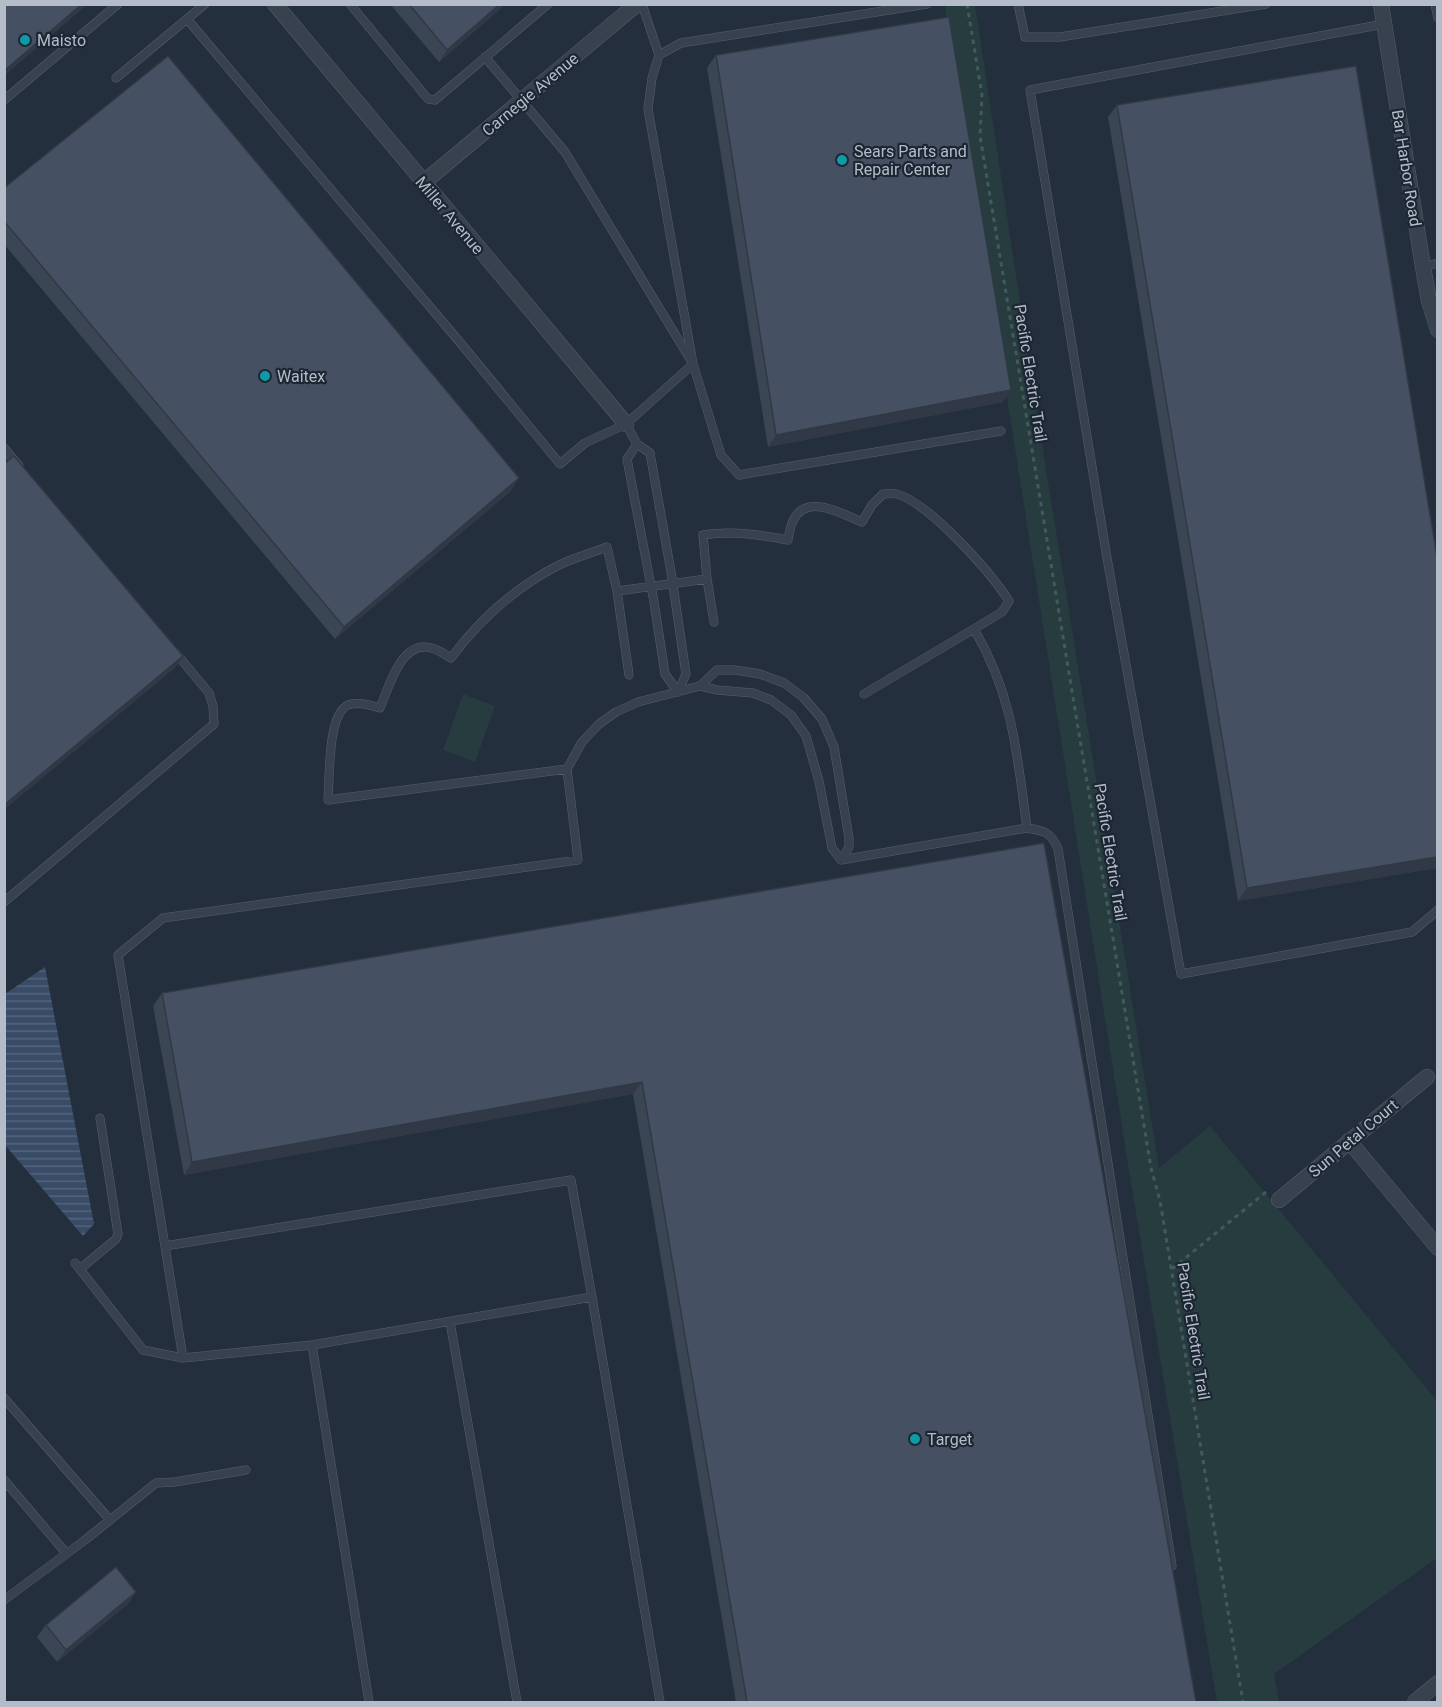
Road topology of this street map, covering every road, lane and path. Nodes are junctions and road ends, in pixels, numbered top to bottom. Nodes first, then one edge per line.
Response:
1 (118, 4) edge
2 (205, 4) edge
3 (275, 4) edge
4 (350, 4) edge
5 (549, 4) edge
6 (637, 4) edge
7 (642, 4) edge
8 (927, 4) edge
9 (967, 4) edge
10 (1018, 4) edge
11 (1266, 4) edge
12 (1381, 4) edge
13 (1435, 4) edge
14 (1437, 18) edge
15 (187, 20) junction
16 (1384, 24) junction
17 (659, 55) junction
18 (485, 57) junction
19 (116, 78) dead end
20 (4, 100) edge
21 (521, 101) junction
22 (423, 183) junction
23 (1430, 265) edge
24 (1437, 330) edge
25 (693, 364) junction
26 (626, 424) junction
27 (1001, 431) dead end
28 (637, 444) junction
29 (4, 448) edge
30 (27, 476) edge
31 (707, 579) junction
32 (673, 583) junction
33 (651, 588) junction
34 (617, 591) junction
35 (714, 622) dead end
36 (974, 629) junction
37 (171, 648) edge
38 (630, 675) dead end
39 (700, 686) junction
40 (678, 692) junction
41 (864, 694) dead end
42 (567, 769) junction
43 (1027, 828) junction
44 (841, 860) junction
45 (4, 903) edge
46 (1437, 910) edge
47 (1427, 1077) dead end
48 (100, 1118) dead end
49 (1349, 1141) junction
50 (1275, 1194) joint
51 (165, 1246) junction
52 (1437, 1248) edge
53 (1172, 1269) junction
54 (592, 1297) junction
55 (450, 1322) junction
56 (312, 1345) junction
57 (183, 1358) junction
58 (4, 1398) edge
59 (246, 1470) dead end
60 (4, 1480) edge
61 (110, 1520) junction
62 (66, 1553) junction
63 (1173, 1574) edge
64 (4, 1600) edge
65 (1437, 1683) edge
66 (369, 1702) edge
67 (516, 1702) edge
68 (660, 1702) edge
69 (1243, 1702) edge
70 (1415, 1702) edge

1 - 20 lane
2 - 15 lane
3 - 22 street, Miller Avenue
4 - 18 lane
5 - 18 lane
6 - 21 street, Carnegie Avenue
7 - 17 lane
8 - 17 lane
9 - 53 path, Pacific Electric Trail
10 - 11 lane
12 - 16 street, Bar Harbor Road
13 - 14 lane
15 - 19 lane
15 - 26 lane
16 - 23 street, Bar Harbor Road
16 - 46 lane
17 - 25 lane
18 - 21 lane
21 - 22 street, Carnegie Avenue
21 - 25 lane
22 - 26 street, Miller Avenue
23 - 24 street, Bar Harbor Road
25 - 26 lane
25 - 27 lane
26 - 28 lane
28 - 32 lane
28 - 33 lane
29 - 30 lane
31 - 32 lane
31 - 35 lane
31 - 36 lane
32 - 33 lane
32 - 40 lane
33 - 34 lane
33 - 40 lane
34 - 38 lane
34 - 42 lane
36 - 41 lane
36 - 43 lane
37 - 45 lane
39 - 40 lane
39 - 44 lane
39 - 44 lane
40 - 42 lane
42 - 51 lane
43 - 44 lane
43 - 63 lane
47 - 49 street, Sun Petal Court
48 - 57 lane
49 - 50 street, Sun Petal Court
49 - 52 street
50 - 53 path
51 - 54 lane
51 - 57 lane
53 - 69 path, Pacific Electric Trail
54 - 55 lane
54 - 68 lane
55 - 56 lane
55 - 67 lane
56 - 57 lane
56 - 66 lane
58 - 61 lane
59 - 61 lane
60 - 62 lane
61 - 62 lane
62 - 64 lane
65 - 70 street

